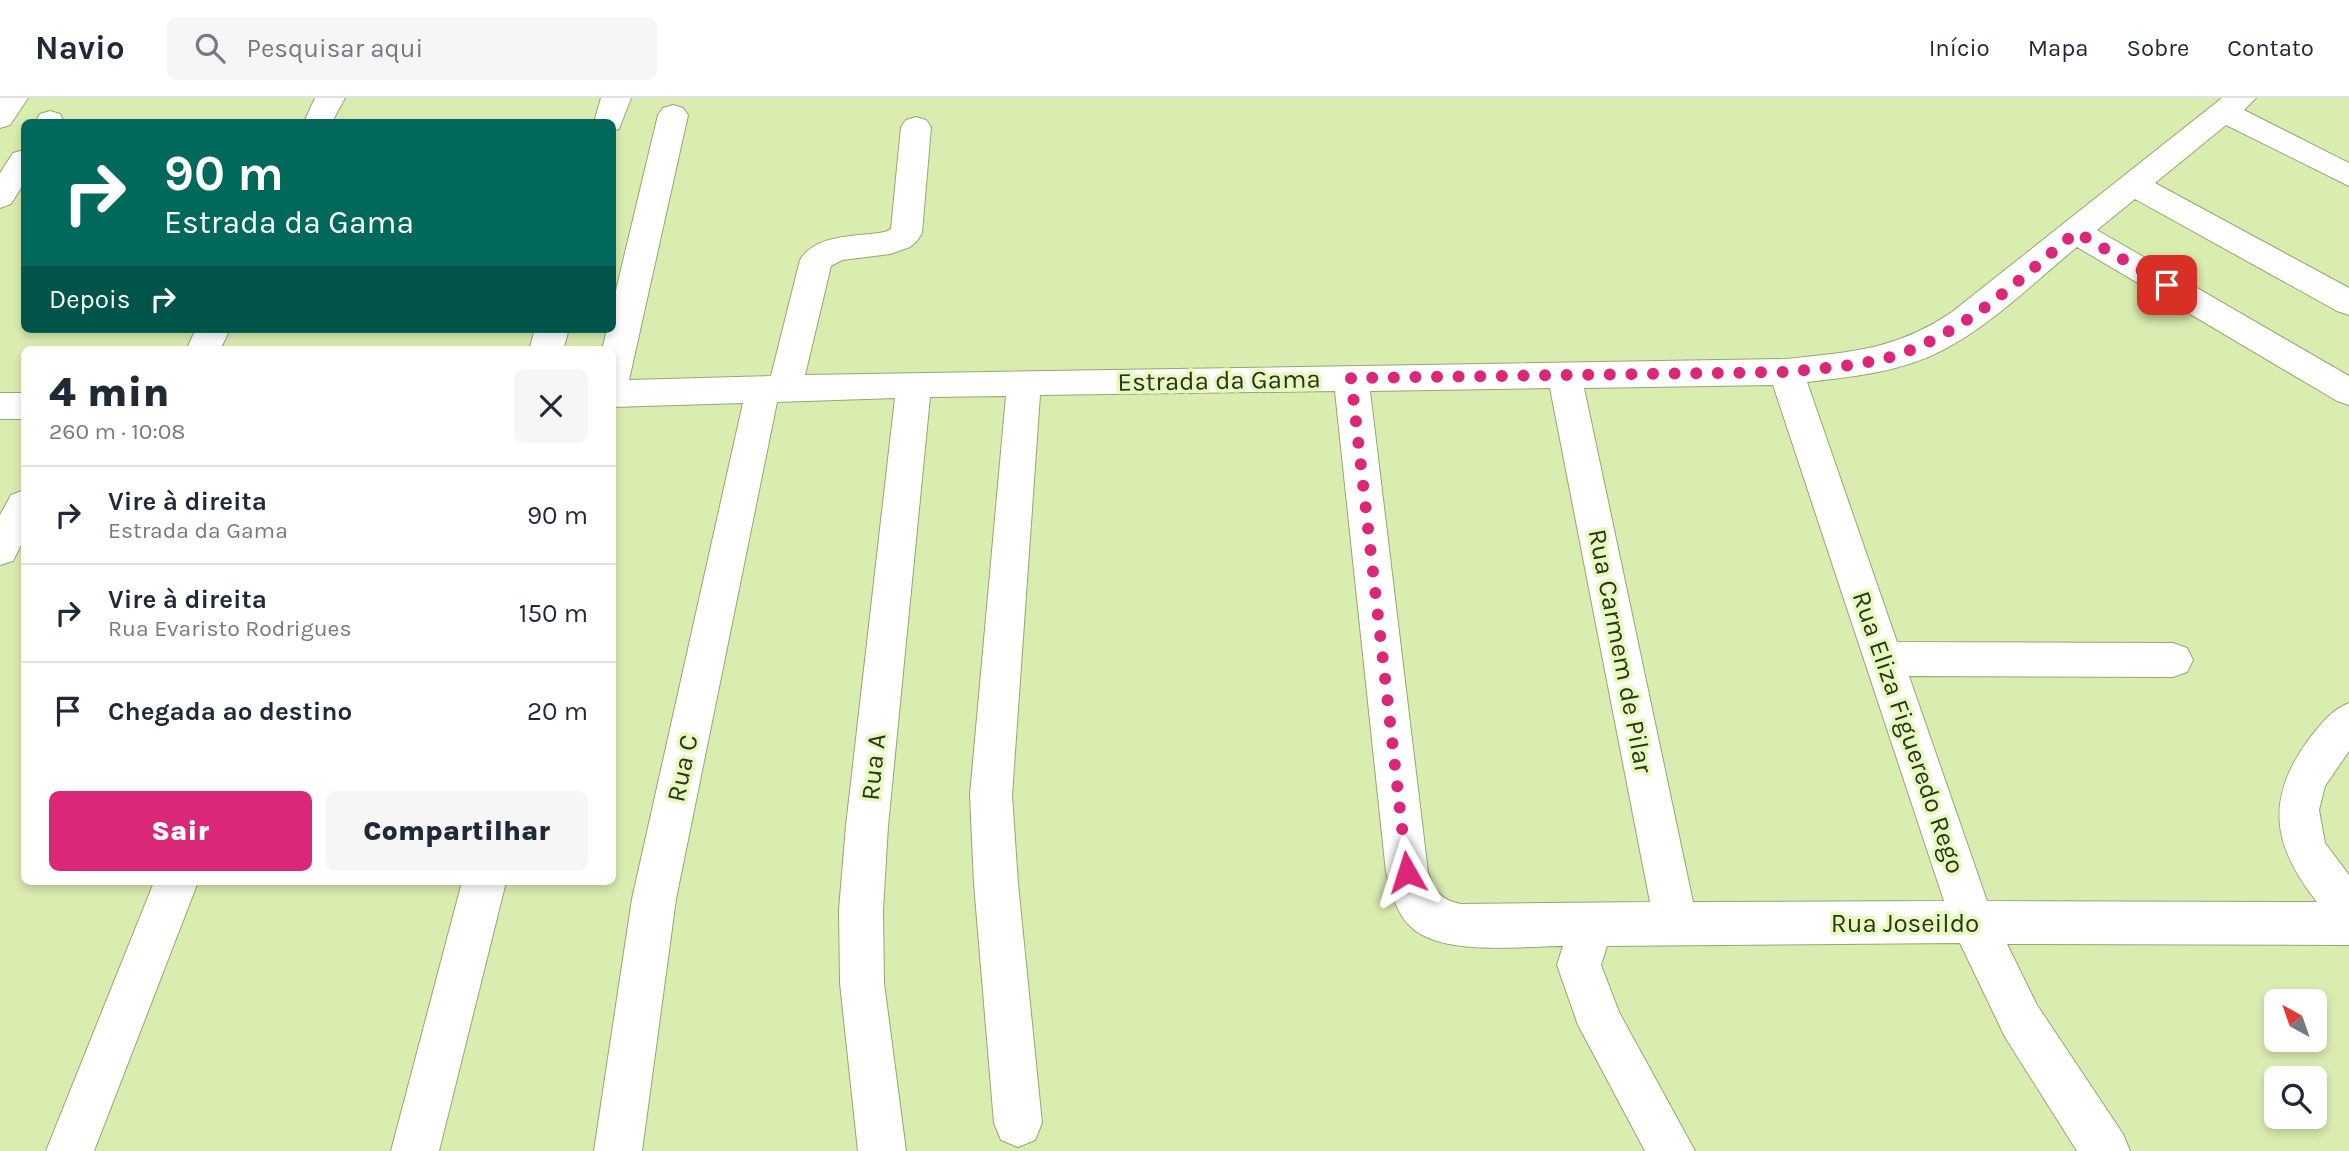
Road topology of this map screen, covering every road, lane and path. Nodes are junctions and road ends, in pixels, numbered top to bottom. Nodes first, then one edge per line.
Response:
1 (13, 98) edge
2 (330, 98) edge
3 (616, 98) edge
4 (2233, 105) edge
5 (673, 115) dead end
6 (0, 118) edge
7 (320, 119) edge
8 (610, 119) edge
9 (916, 127) dead end
10 (21, 165) edge
11 (2349, 176) edge
12 (2134, 185) junction
13 (0, 197) edge
14 (2076, 232) junction
15 (2349, 303) edge
16 (616, 364) edge
17 (1786, 372) junction
18 (1565, 377) junction
19 (1351, 378) junction
20 (914, 384) junction
21 (1024, 384) junction
22 (774, 388) junction
23 (2349, 392) edge
24 (616, 394) edge
25 (21, 406) edge
26 (0, 407) edge
27 (21, 511) edge
28 (0, 550) edge
29 (1885, 660) junction
30 (2173, 660) dead end
31 (2349, 721) edge
32 (175, 885) edge
33 (483, 885) edge
34 (2349, 909) edge
35 (1973, 922) junction
36 (1676, 924) junction
37 (1592, 925) junction
38 (2349, 925) edge
39 (1018, 1123) dead end
40 (70, 1151) edge
41 (415, 1151) edge
42 (618, 1151) edge
43 (883, 1151) edge
44 (1671, 1151) edge
45 (2106, 1151) edge

1 - 6 street
2 - 7 street
3 - 8 street
4 - 11 street
4 - 12 street, Estrada da Gama
5 - 16 street
9 - 22 street, Rua C
10 - 13 street
12 - 14 street, Estrada da Gama
12 - 15 street
14 - 17 street, Estrada da Gama
14 - 23 street
17 - 18 street, Estrada da Gama
17 - 29 street, Rua Eliza Figueredo Rego
18 - 19 street, Estrada da Gama
18 - 36 street, Rua Carmem de Pilar
19 - 21 street, Estrada da Gama
19 - 37 street, Rua Joseildo
20 - 21 street, Estrada da Gama
20 - 22 street, Estrada da Gama
20 - 43 street, Rua A
21 - 39 street
22 - 24 street, Estrada da Gama
22 - 42 street, Rua C
25 - 26 street
27 - 28 street
29 - 30 street
29 - 35 street, Rua Eliza Figueredo Rego
31 - 34 street
32 - 40 street
33 - 41 street
35 - 36 street, Rua Joseildo
35 - 38 street, Rua Joseildo
35 - 45 street, Rua Eliza Figueredo Rego
36 - 37 street, Rua Joseildo
37 - 44 street

